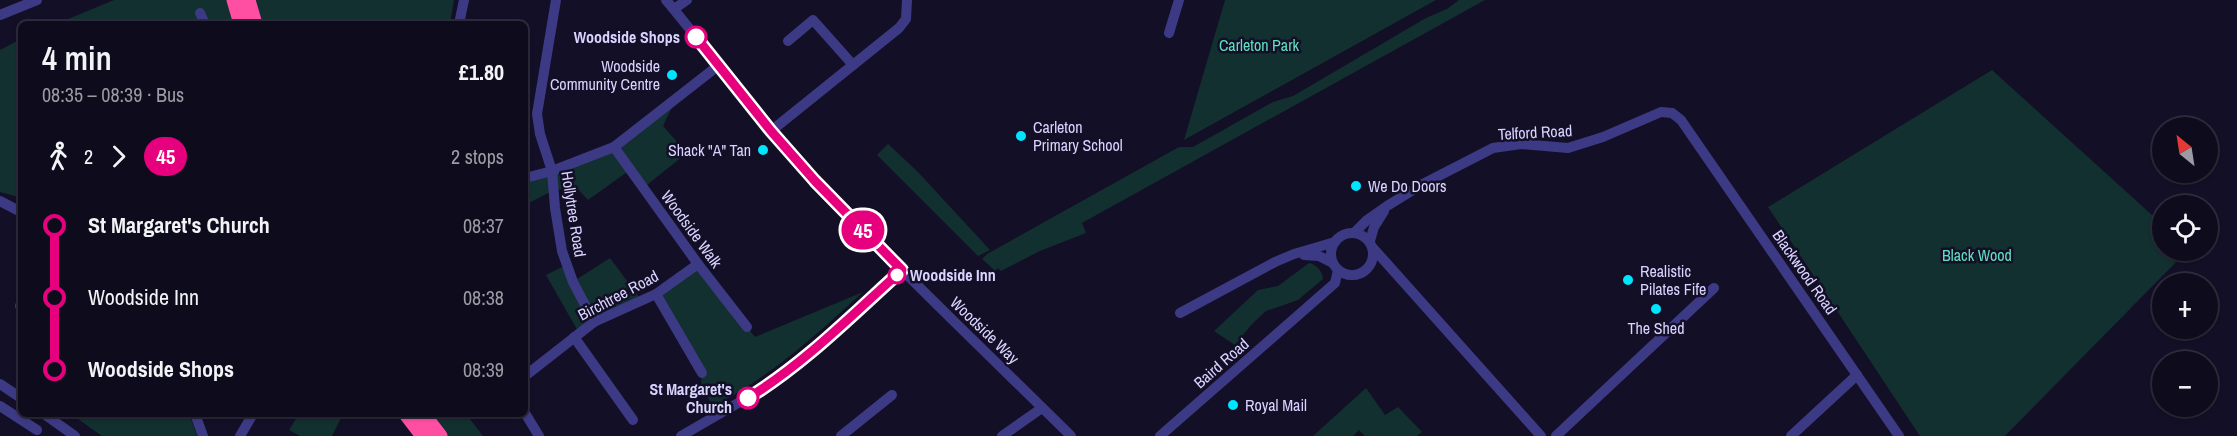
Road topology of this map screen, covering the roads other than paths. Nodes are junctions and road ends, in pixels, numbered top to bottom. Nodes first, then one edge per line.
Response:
1 (37, 0) edge
2 (234, 0) edge
3 (248, 0) edge
4 (464, 0) edge
5 (556, 0) edge
6 (666, 0) edge
7 (687, 0) edge
8 (907, 0) edge
9 (1179, 0) edge
10 (674, 9) junction
11 (0, 15) edge
12 (240, 21) edge
13 (254, 21) edge
14 (460, 21) edge
15 (1169, 33) dead end
16 (788, 41) dead end
17 (719, 65) junction
18 (853, 65) junction
19 (1686, 127) joint
20 (771, 131) junction
21 (614, 147) junction
22 (552, 171) junction
23 (528, 177) edge
24 (0, 201) edge
25 (1387, 206) junction
26 (18, 210) edge
27 (1354, 233) junction
28 (1335, 242) junction
29 (1371, 245) junction
30 (1294, 254) junction
31 (698, 264) junction
32 (1335, 267) junction
33 (902, 270) junction
34 (1364, 272) junction
35 (1398, 279) junction
36 (1714, 288) dead end
37 (656, 294) junction
38 (1303, 312) junction
39 (1180, 313) dead end
40 (594, 322) junction
41 (747, 327) dead end
42 (574, 337) junction
43 (702, 373) dead end
44 (528, 374) edge
45 (1857, 375) junction
46 (0, 384) edge
47 (892, 395) dead end
48 (18, 396) edge
49 (0, 406) edge
50 (1042, 408) junction
51 (53, 417) edge
52 (196, 417) edge
53 (251, 417) edge
54 (408, 417) edge
55 (425, 417) edge
56 (527, 417) edge
57 (633, 420) dead end
58 (37, 430) dead end
59 (75, 436) edge
60 (203, 436) edge
61 (240, 436) edge
62 (423, 436) edge
63 (440, 436) edge
64 (539, 436) edge
65 (681, 436) edge
66 (842, 436) edge
67 (1002, 436) edge
68 (1071, 436) edge
69 (1160, 436) edge
70 (1541, 436) edge
71 (1556, 436) edge
72 (1791, 436) edge
73 (1899, 436) edge

1 - 11 street
2 - 12 highway
3 - 13 highway
4 - 14 street
5 - 22 street, Hollytree Road
6 - 10 street, Woodside Way
7 - 10 street
8 - 18 street
9 - 15 street
10 - 17 street, Woodside Way
16 - 18 street
17 - 20 street, Woodside Way
17 - 21 street
18 - 20 street
19 - 25 street, Telford Road
19 - 45 street, Blackwood Road
20 - 33 street, Woodside Way
21 - 22 street
21 - 31 street, Woodside Walk
22 - 23 street
22 - 40 street, Hollytree Road
24 - 26 street
25 - 27 street, Telford Road
25 - 29 street, Telford Road
27 - 28 street
27 - 29 street
28 - 30 street
28 - 32 street
29 - 34 street
29 - 35 street
30 - 32 street
30 - 39 street
31 - 37 street, Birchtree Road
31 - 41 street, Woodside Walk
32 - 34 street
32 - 38 street, Baird Road
33 - 50 street, Woodside Way
33 - 65 street
34 - 35 street
34 - 38 street, Baird Road
35 - 70 street
36 - 71 street
37 - 40 street, Birchtree Road
37 - 43 street
38 - 69 street, Baird Road
40 - 42 street, Birchtree Road
42 - 44 street, Birchtree Road
42 - 57 street
45 - 72 street
45 - 73 street, Blackwood Road
46 - 48 street
47 - 66 street
49 - 58 street
50 - 67 street
50 - 68 street, Woodside Way
51 - 59 street
52 - 60 street
53 - 61 street
54 - 62 highway
55 - 63 highway
56 - 64 street

